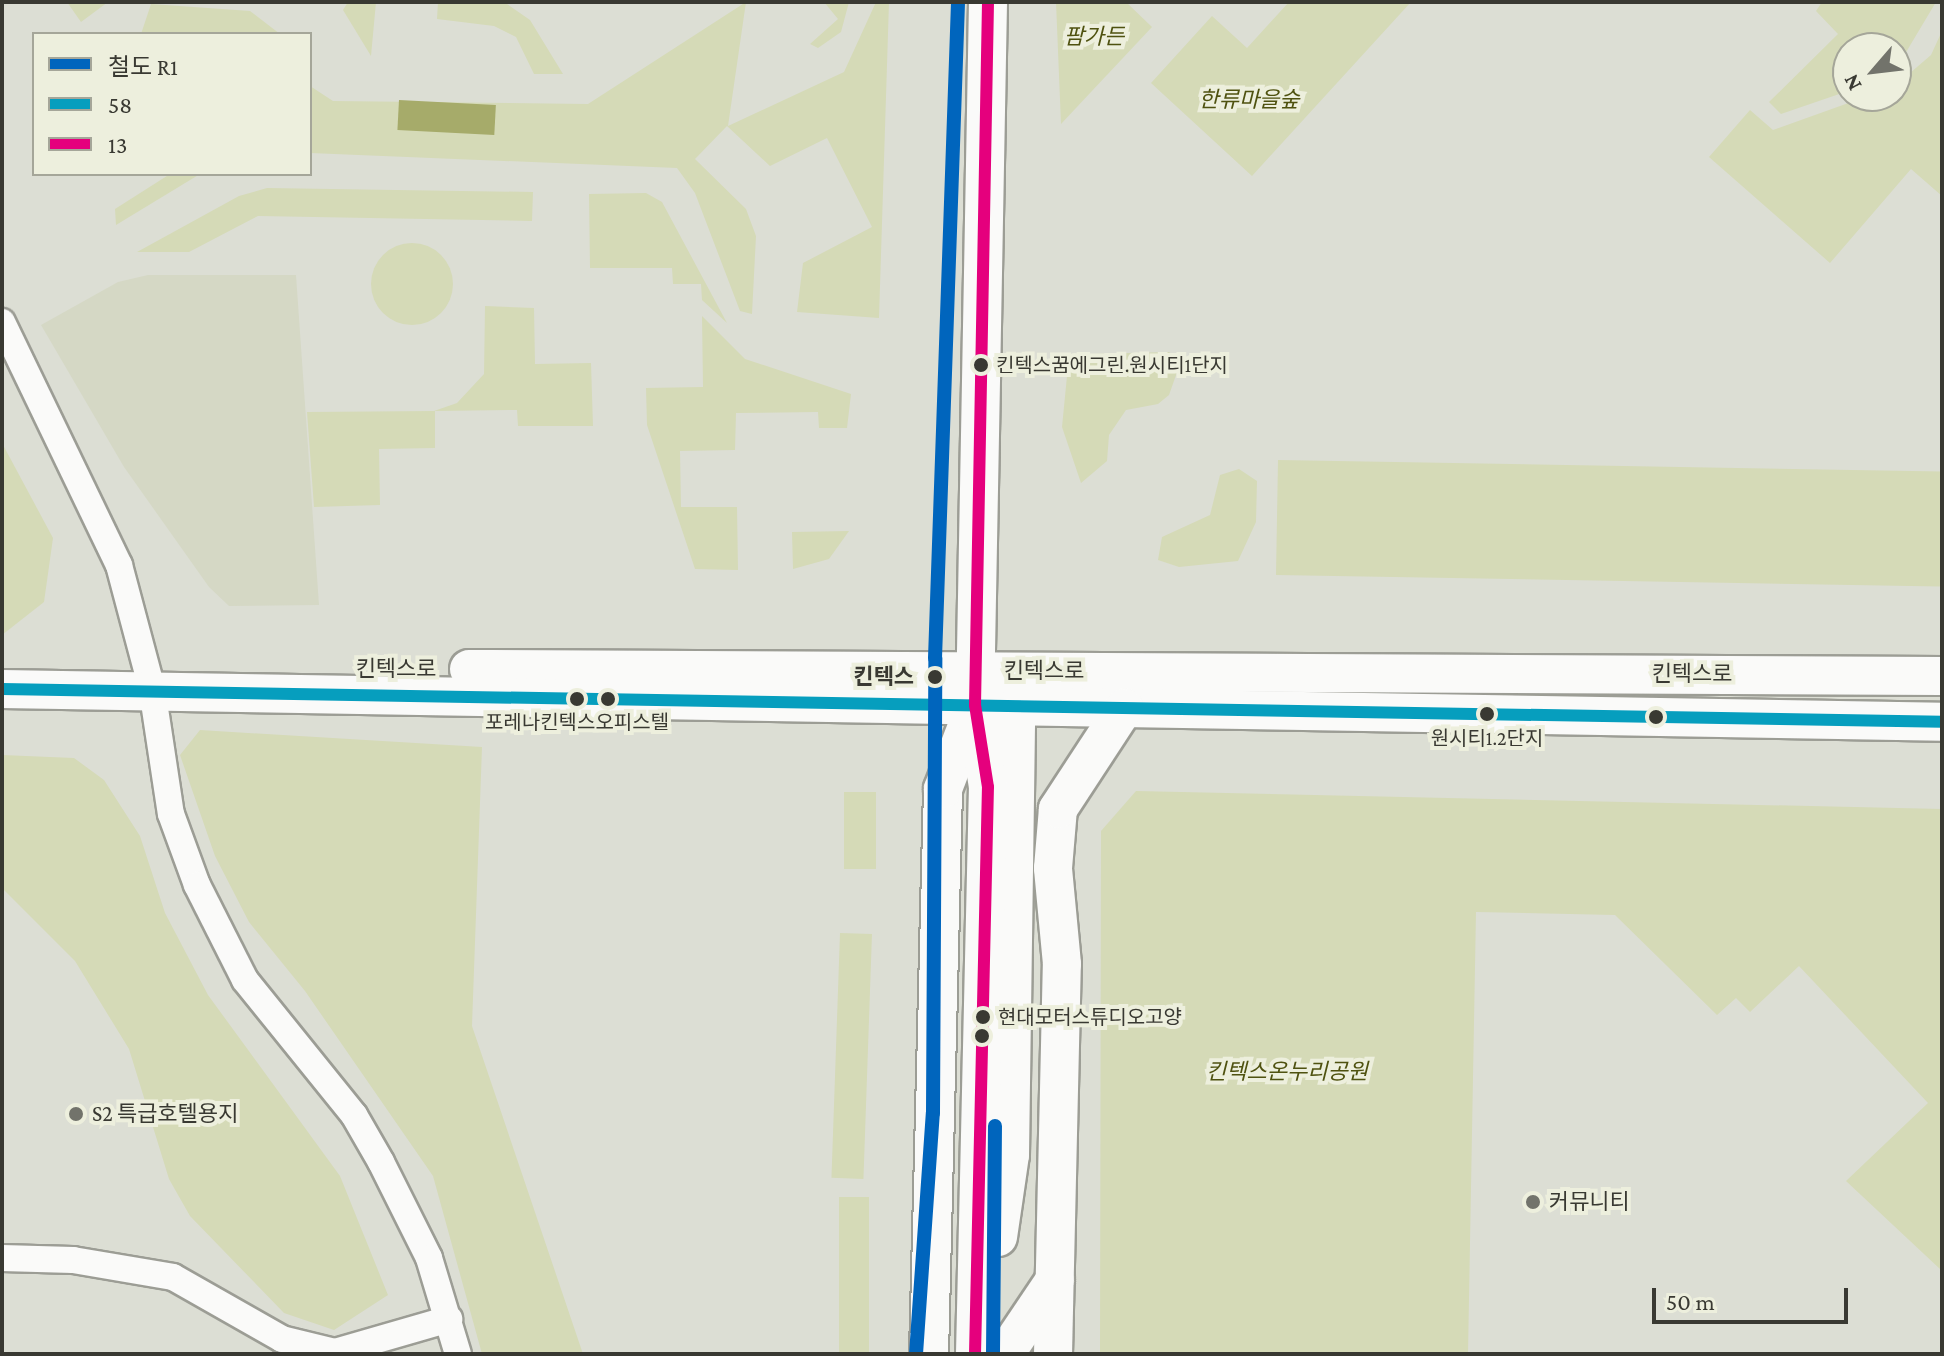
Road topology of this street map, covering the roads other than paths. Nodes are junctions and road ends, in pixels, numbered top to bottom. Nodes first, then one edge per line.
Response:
1 (988, 2) edge
2 (2, 322) edge
3 (2, 666) edge
4 (1942, 676) edge
5 (149, 679) junction
6 (976, 688) junction
7 (2, 689) edge
8 (1016, 706) junction
9 (1124, 708) junction
10 (1942, 722) edge
11 (2, 1258) edge
12 (1055, 1280) junction
13 (449, 1319) junction
14 (458, 1354) edge
15 (929, 1354) edge
16 (977, 1354) edge
17 (1005, 1354) edge
18 (1053, 1354) edge

1 - 6 main road
2 - 5 street
3 - 5 main road, 킨텍스로
4 - 6 main road, 킨텍스로
5 - 6 main road, 킨텍스로
5 - 7 main road, 킨텍스로
5 - 13 street
6 - 8 main road, 킨텍스로
6 - 15 main road
6 - 16 main road
8 - 9 main road, 킨텍스로
8 - 16 main road
9 - 10 main road, 킨텍스로
9 - 12 main road
11 - 13 street
12 - 17 main road
12 - 18 main road
13 - 14 street

